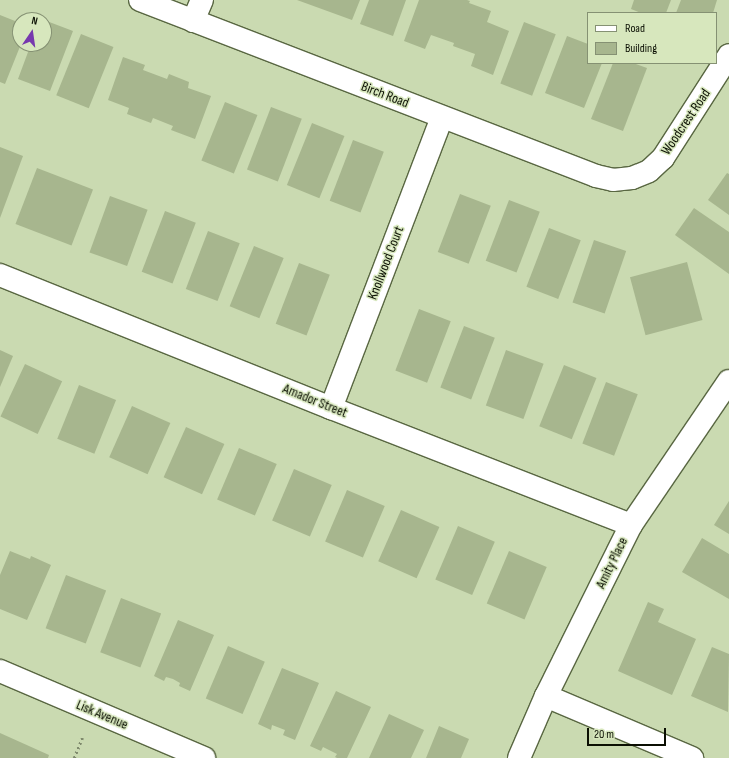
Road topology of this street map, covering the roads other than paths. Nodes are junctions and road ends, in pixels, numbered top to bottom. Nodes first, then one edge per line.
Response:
1 (140, 0) edge
2 (202, 0) edge
3 (193, 21) junction
4 (729, 55) edge
5 (442, 118) junction
6 (632, 178) joint
7 (0, 276) edge
8 (729, 381) edge
9 (331, 408) junction
10 (631, 525) junction
11 (0, 672) edge
12 (546, 696) junction
13 (204, 758) edge
14 (519, 758) edge
15 (692, 758) edge

1 - 3 street, Birch Road
2 - 3 street
3 - 5 street, Birch Road
4 - 6 street, Woodcrest Road
5 - 6 street, Birch Road
5 - 9 street, Knollwood Court
7 - 9 street, Amador Street
8 - 10 street, Amity Place
9 - 10 street, Amador Street
10 - 12 street, Amity Place
11 - 13 street, Lisk Avenue
12 - 14 street, Amity Place
12 - 15 street

